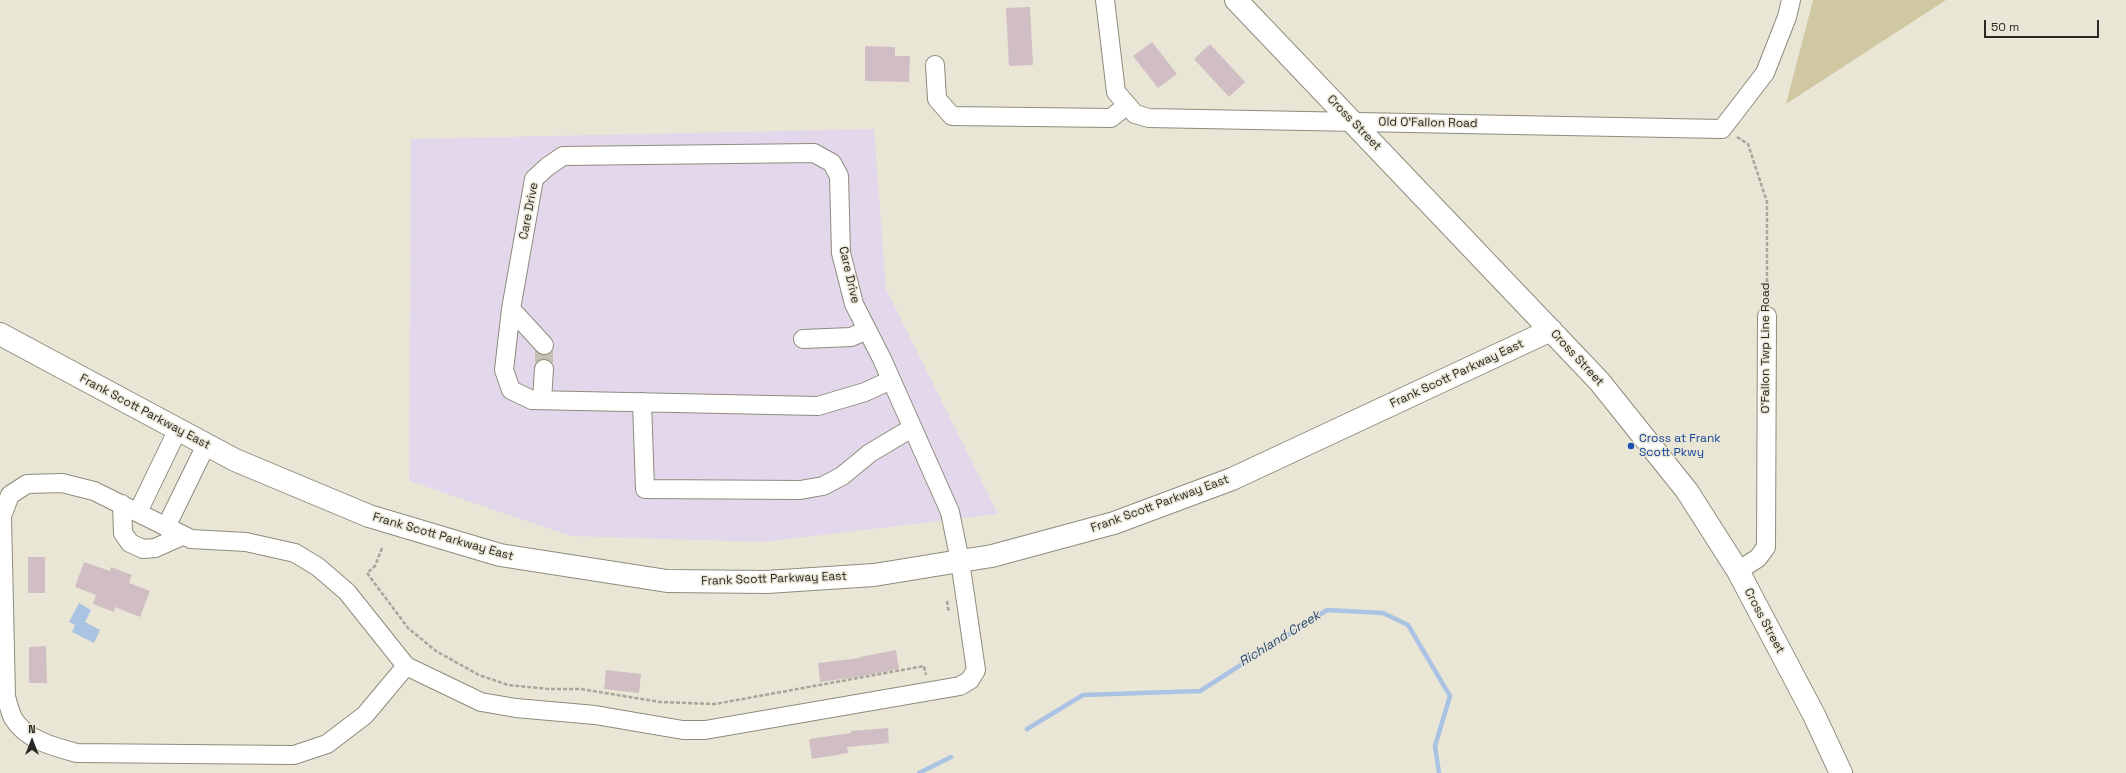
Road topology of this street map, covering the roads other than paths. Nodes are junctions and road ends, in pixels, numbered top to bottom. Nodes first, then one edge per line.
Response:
1 (1105, 0) edge
2 (1236, 0) edge
3 (1791, 0) edge
4 (935, 65) dead end
5 (1126, 106) junction
6 (1352, 121) junction
7 (510, 309) junction
8 (1767, 316) road end
9 (867, 330) junction
10 (1551, 330) junction
11 (0, 334) edge
12 (803, 339) dead end
13 (544, 345) tunnel mouth
14 (544, 369) tunnel mouth
15 (891, 380) junction
16 (542, 400) junction
17 (642, 402) junction
18 (912, 428) junction
19 (178, 429) junction
20 (206, 445) junction
21 (122, 504) junction
22 (138, 512) junction
23 (166, 527) junction
24 (182, 536) junction
25 (960, 561) junction
26 (1738, 571) junction
27 (406, 666) junction
28 (1840, 773) edge

1 - 5 street, Old O'Fallon Road
2 - 6 main road, Cross Street
3 - 6 street, Old O'Fallon Road
4 - 5 street
5 - 6 street, Old O'Fallon Road
6 - 10 main road, Cross Street
7 - 9 street, Care Drive
7 - 13 street
7 - 16 street, Care Drive
8 - 26 street, O'Fallon Twp Line Road
9 - 12 street
9 - 15 street, Care Drive
10 - 25 main road, Frank Scott Parkway East
10 - 26 main road, Cross Street
11 - 19 main road, Frank Scott Parkway East
14 - 16 street
15 - 17 street, Care Drive
15 - 18 street, Care Drive
16 - 17 street, Care Drive
17 - 18 street
18 - 25 street, Care Drive
19 - 20 main road, Frank Scott Parkway East
19 - 22 street
20 - 23 street
20 - 25 main road, Frank Scott Parkway East
21 - 22 street
21 - 24 street
21 - 27 street
22 - 23 street
23 - 24 street
24 - 27 street
25 - 27 street, Care Drive
26 - 28 main road, Cross Street

